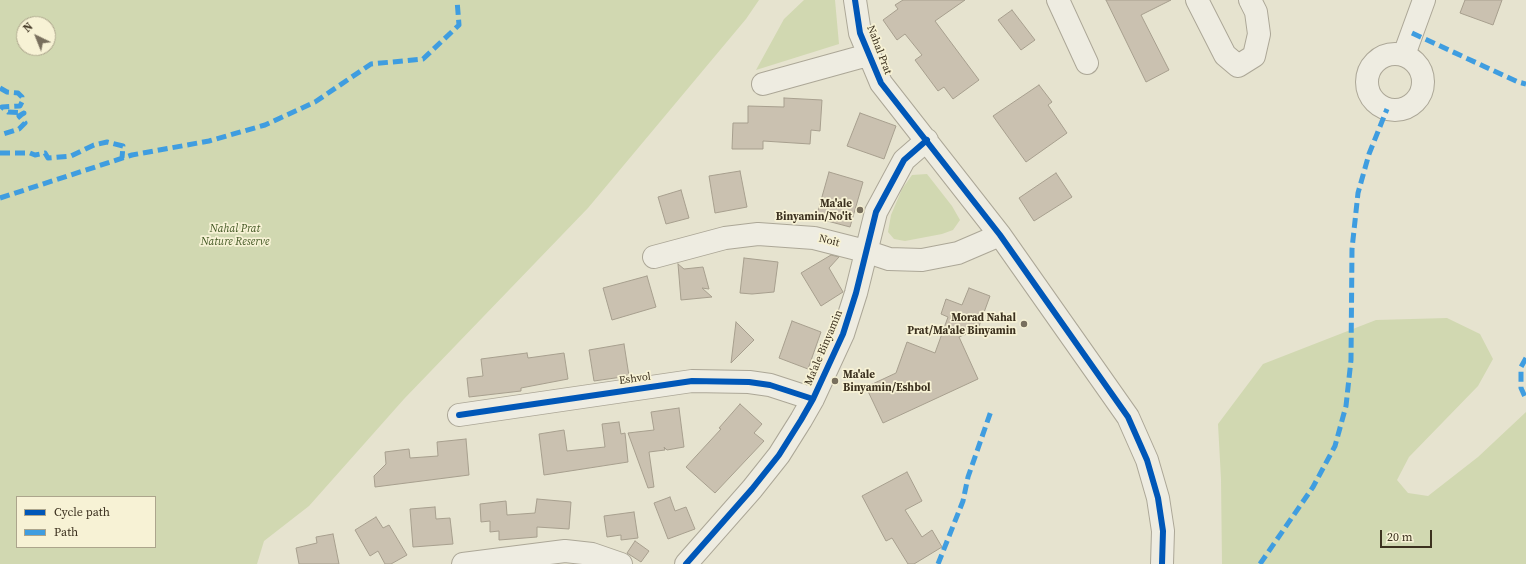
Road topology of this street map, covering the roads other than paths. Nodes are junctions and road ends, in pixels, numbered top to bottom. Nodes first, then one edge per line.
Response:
1 (855, 0) edge
2 (1058, 0) edge
3 (1197, 0) edge
4 (1424, 0) edge
5 (1253, 6) edge
6 (868, 55) junction
7 (1404, 55) dead end
8 (1087, 63) dead end
9 (763, 84) dead end
10 (927, 140) junction
11 (1000, 235) junction
12 (865, 251) junction
13 (654, 257) dead end
14 (813, 399) junction
15 (459, 415) dead end
16 (464, 564) edge
17 (621, 564) edge
18 (686, 564) edge
19 (1162, 564) edge

1 - 6 street, Nahal Prat
2 - 8 street
3 - 5 street
4 - 7 street
6 - 9 street
6 - 10 street, Nahal Prat
10 - 11 street, Nahal Prat
10 - 12 street, Ma'ale Binyamin
11 - 12 street, Noit
11 - 19 street, Nahal Prat
12 - 13 street, Noit
12 - 14 street, Ma'ale Binyamin
14 - 15 street, Eshvol
14 - 18 street, Ma'ale Binyamin
16 - 17 street

